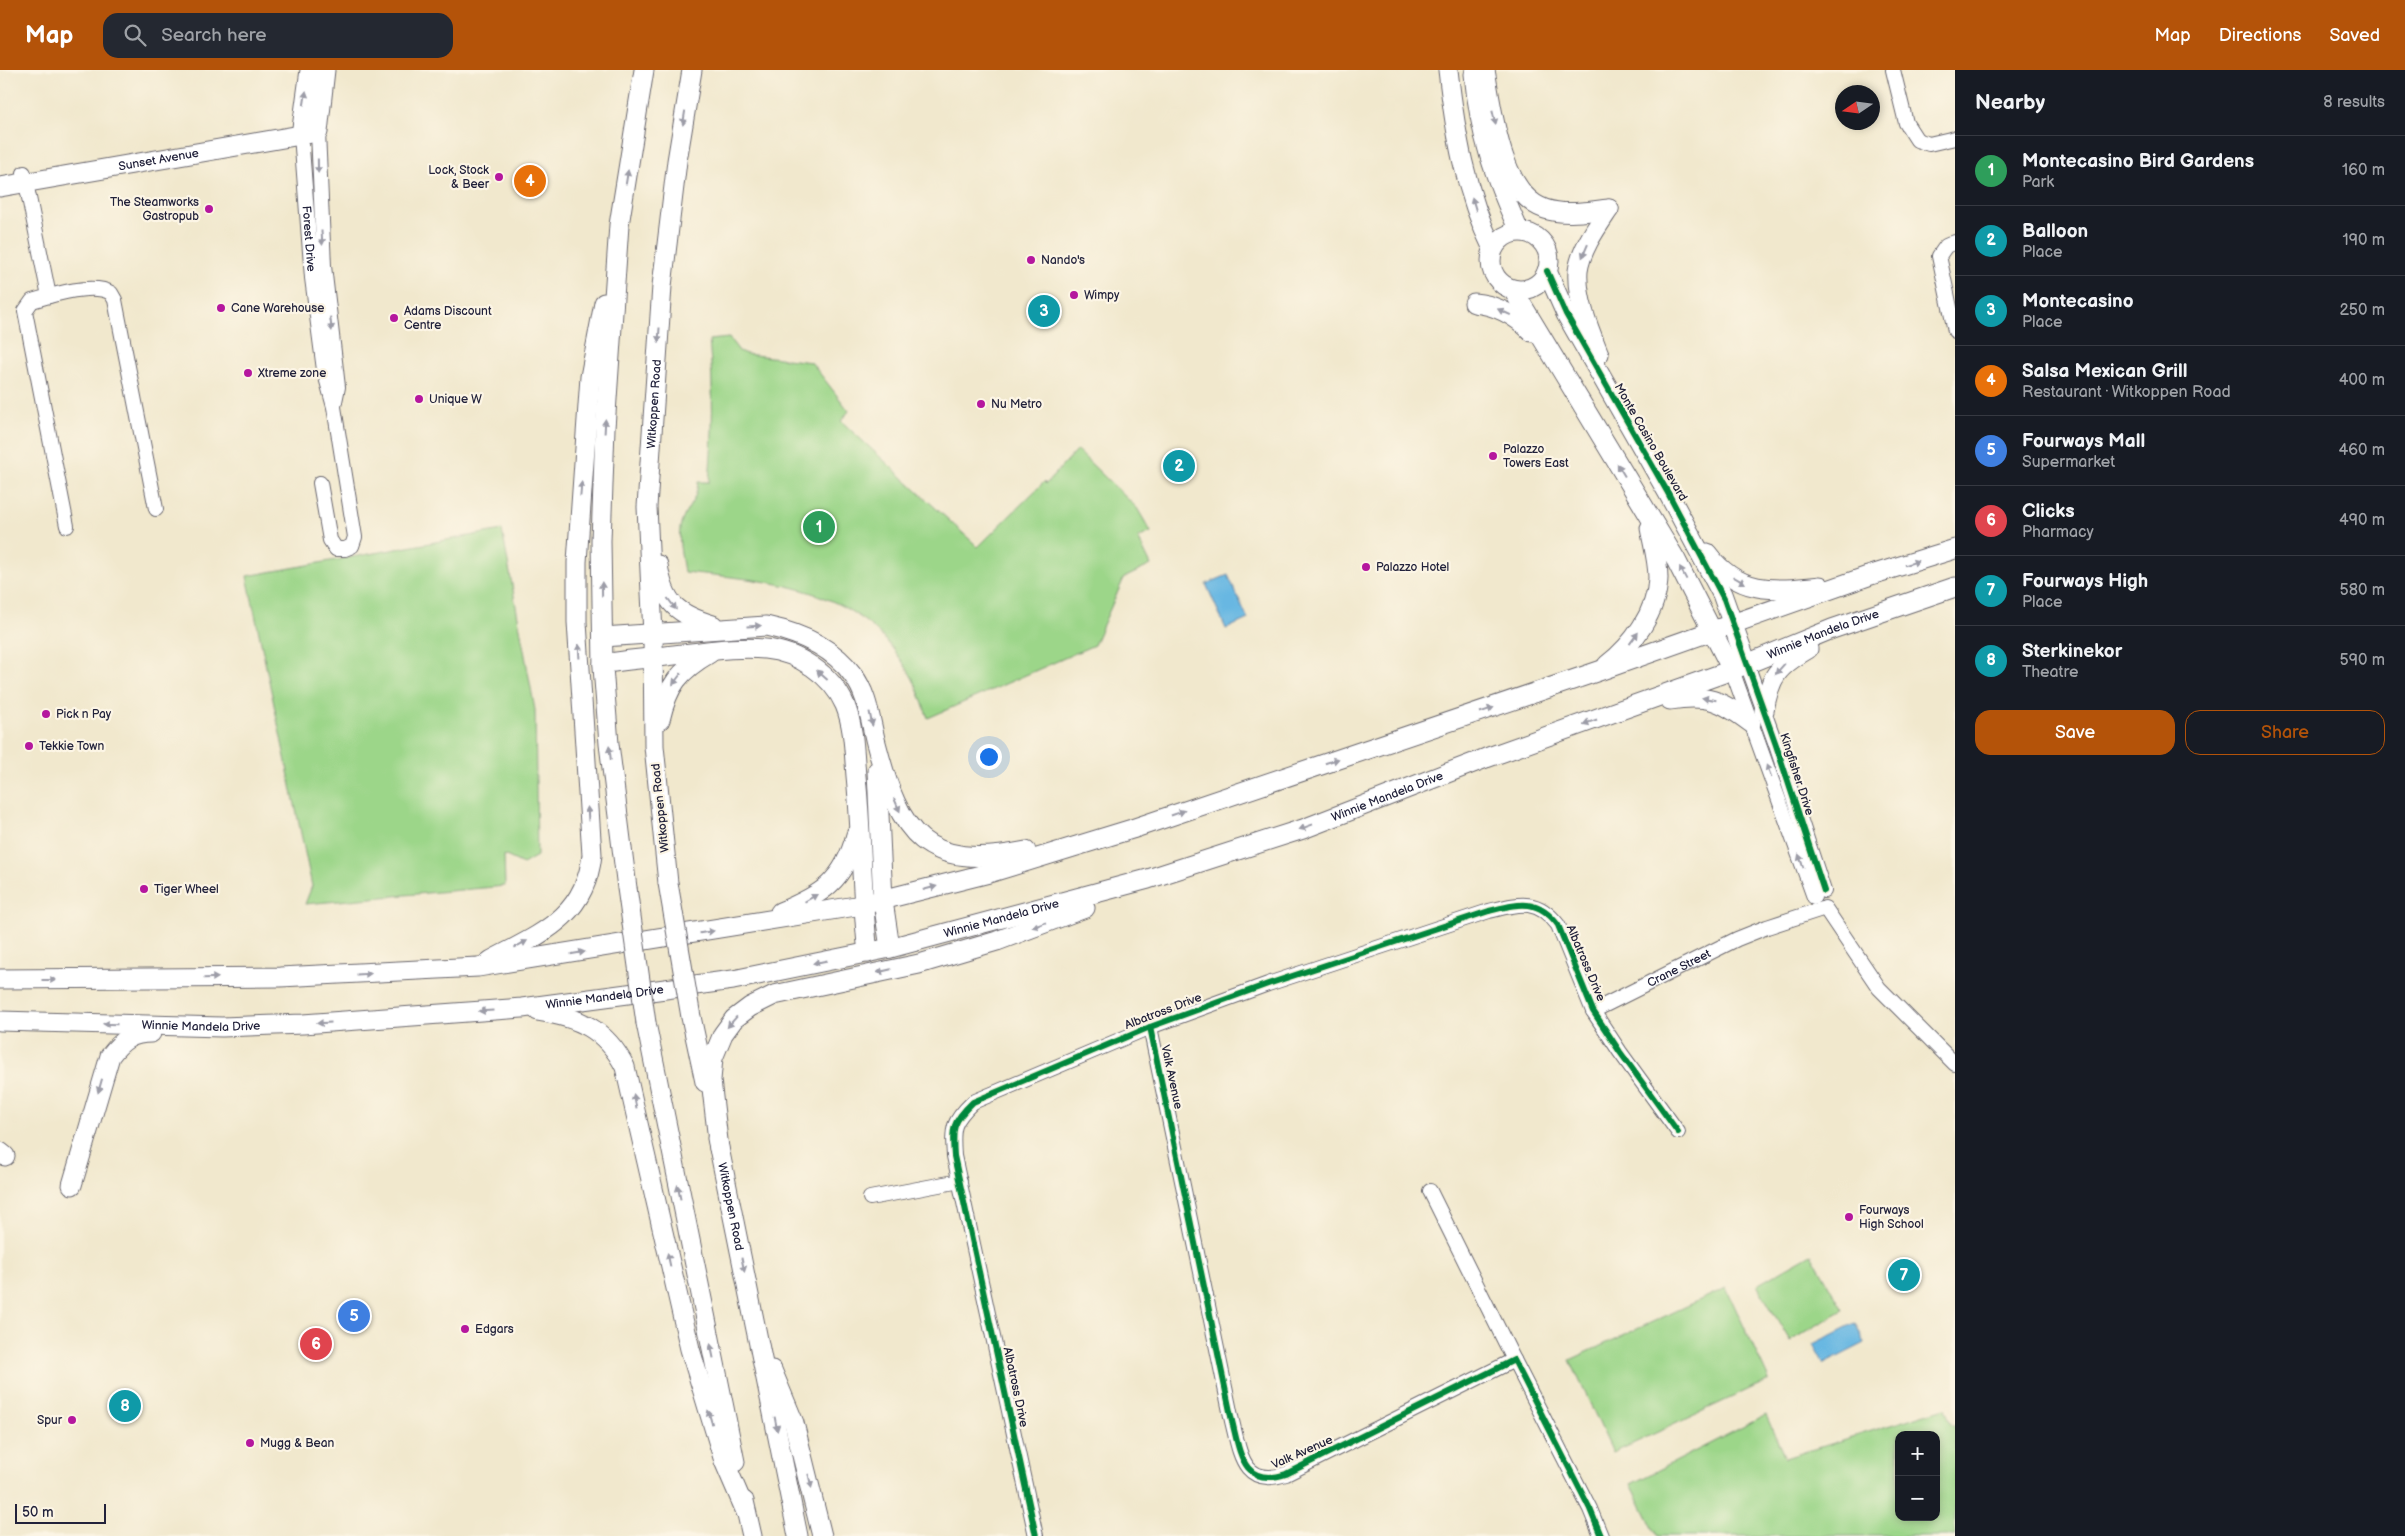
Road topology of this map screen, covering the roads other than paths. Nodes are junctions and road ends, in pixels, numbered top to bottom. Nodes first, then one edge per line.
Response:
1 (310, 70) edge
2 (325, 70) edge
3 (644, 70) edge
4 (692, 70) edge
5 (1448, 70) edge
6 (1474, 70) edge
7 (1485, 70) edge
8 (1893, 70) edge
9 (309, 129) junction
10 (1955, 138) edge
11 (0, 177) edge
12 (25, 178) junction
13 (0, 187) edge
14 (619, 225) junction
15 (1519, 231) junction
16 (1955, 242) edge
17 (1493, 249) junction
18 (1547, 272) junction
19 (1513, 290) junction
20 (49, 296) junction
21 (1474, 303) dead end
22 (1955, 332) edge
23 (1553, 356) junction
24 (1614, 400) junction
25 (320, 483) dead end
26 (647, 508) junction
27 (156, 509) dead end
28 (1646, 512) junction
29 (1682, 520) junction
30 (67, 526) dead end
31 (1955, 549) edge
32 (1868, 576) junction
33 (1955, 587) edge
34 (1734, 624) junction
35 (723, 628) junction
36 (1832, 629) junction
37 (1714, 632) junction
38 (653, 636) junction
39 (603, 637) junction
40 (716, 650) junction
41 (653, 658) junction
42 (603, 664) junction
43 (1739, 667) junction
44 (1599, 671) junction
45 (1636, 706) junction
46 (1757, 717) junction
47 (876, 742) junction
48 (1776, 745) junction
49 (654, 746) junction
50 (1761, 751) junction
51 (1783, 790) junction
52 (860, 819) junction
53 (1132, 829) junction
54 (1148, 879) junction
55 (1820, 900) junction
56 (883, 901) junction
57 (862, 905) junction
58 (751, 925) junction
59 (890, 948) junction
60 (868, 953) junction
61 (478, 967) junction
62 (0, 979) edge
63 (522, 1008) junction
64 (1593, 1011) junction
65 (0, 1021) edge
66 (222, 1027) junction
67 (1150, 1027) junction
68 (1955, 1064) edge
69 (1678, 1132) dead end
70 (719, 1149) junction
71 (960, 1181) junction
72 (72, 1184) dead end
73 (1430, 1191) dead end
74 (870, 1198) dead end
75 (762, 1355) junction
76 (1514, 1360) junction
77 (746, 1512) junction
78 (752, 1536) edge
79 (798, 1536) edge
80 (822, 1536) edge
81 (1036, 1536) edge
82 (1600, 1536) edge

9 -> 1 main road, Forest Drive
2 - 9 main road, Forest Drive
14 -> 3 main road
4 -> 26 main road, Witkoppen Road
17 -> 5 main road
6 - 15 main road
7 -> 24 main road
8 - 10 street
9 - 12 main road, Sunset Avenue
9 - 25 street, Forest Drive
11 - 12 main road, Sunset Avenue
12 - 13 main road, Sunset Avenue
12 - 20 street
39 -> 14 main road
61 -> 14 main road
15 - 17 main road
15 - 18 main road
16 - 22 street
17 - 19 main road
18 - 19 main road
18 - 24 main road, Monte Casino Boulevard
19 - 23 main road
20 - 27 street
20 - 30 street
23 -> 21 main road
28 -> 23 main road
24 - 29 main road, Monte Casino Boulevard
26 -> 35 main road
26 - 38 main road, Witkoppen Road
37 -> 28 main road
44 -> 28 main road
29 -> 32 main road
29 - 34 main road, Monte Casino Boulevard
32 -> 31 main road
32 - 34 main road
33 - 36 main road, Winnie Mandela Drive
34 - 37 main road
34 - 43 main road, Monte Casino Boulevard
35 - 38 main road
35 -> 47 main road
36 - 43 main road, Winnie Mandela Drive
36 -> 46 main road
37 - 43 main road
37 - 44 main road
38 - 39 main road
38 - 41 main road, Witkoppen Road
39 - 42 main road
40 - 41 main road
40 -> 49 main road
52 -> 40 main road
41 - 42 main road
41 - 49 main road, Witkoppen Road
77 -> 42 main road, bridge
43 - 45 main road, Winnie Mandela Drive
43 - 46 street, Kingfisher Drive
53 -> 44 main road
46 -> 45 main road
45 -> 54 main road, Winnie Mandela Drive
46 - 48 street, Kingfisher Drive
46 - 50 street, Kingfisher Drive
47 -> 53 main road
47 - 56 main road
48 - 50 street
48 - 51 street, Kingfisher Drive
49 - 70 main road, Witkoppen Road, bridge
51 -> 50 street, Kingfisher Drive
51 - 55 street, Kingfisher Drive
52 - 57 main road
58 -> 52 main road
56 -> 53 main road
54 - 59 main road, Winnie Mandela Drive
54 -> 70 main road
55 - 64 street, Crane Street
55 - 68 street, Kingfisher Drive
56 - 57 main road
56 - 59 main road
57 - 58 main road
57 - 60 main road
61 -> 58 main road
59 - 60 main road, Winnie Mandela Drive
60 -> 63 main road, Winnie Mandela Drive
62 -> 61 main road
63 -> 66 main road, Winnie Mandela Drive
77 -> 63 main road
64 - 67 street, Albatross Drive
64 - 69 street, Albatross Drive
66 -> 65 main road, Winnie Mandela Drive
66 -> 72 main road
67 - 71 street, Albatross Drive
67 - 76 street, Valk Avenue
70 -> 75 main road, Witkoppen Road
71 - 74 street
71 - 81 street, Albatross Drive
73 - 76 street
75 -> 79 main road, Witkoppen Road
75 -> 80 main road
76 - 82 street
77 - 78 main road

